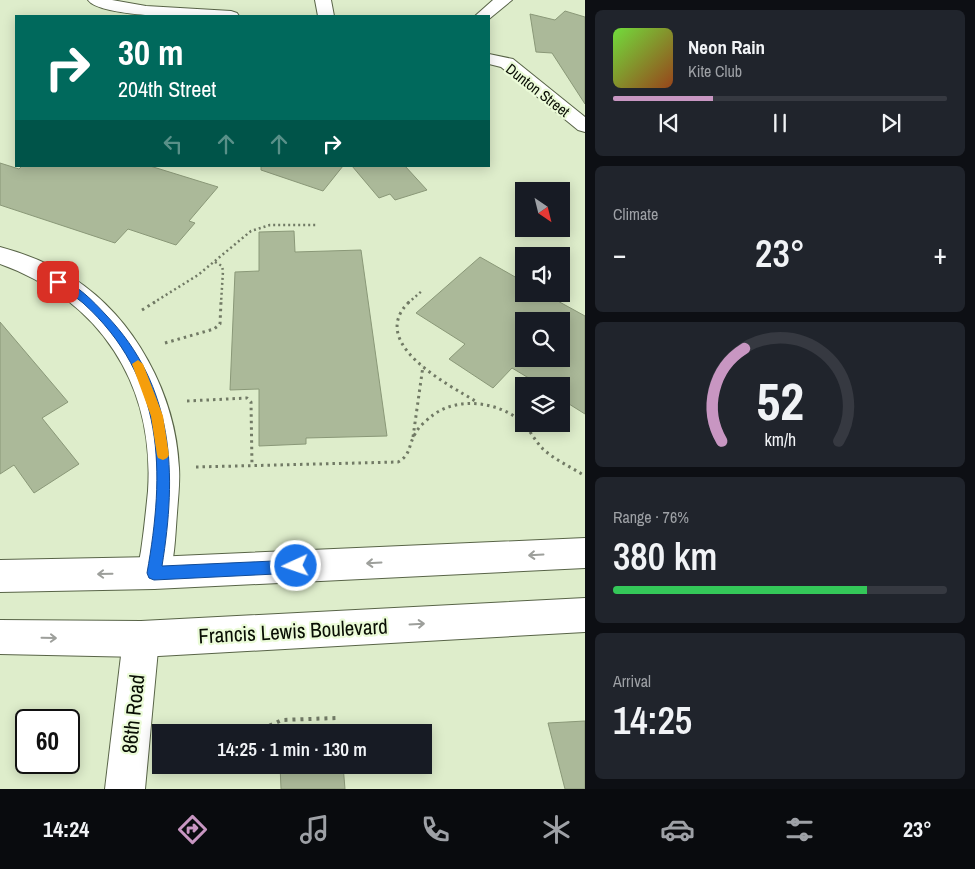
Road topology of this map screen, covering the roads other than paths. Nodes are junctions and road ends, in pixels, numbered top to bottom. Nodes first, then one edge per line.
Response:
1 (96, 0) edge
2 (323, 0) edge
3 (504, 0) edge
4 (188, 14) edge
5 (210, 15) edge
6 (326, 15) edge
7 (484, 15) edge
8 (490, 59) edge
9 (585, 126) edge
10 (0, 255) edge
11 (585, 553) edge
12 (154, 573) junction
13 (0, 576) edge
14 (585, 615) edge
15 (0, 637) edge
16 (141, 639) junction
17 (125, 789) edge

1 - 4 street
2 - 6 street
3 - 7 street
4 - 5 street
8 - 9 street, Dunton Street
10 - 12 street
11 -> 12 street
12 -> 13 street
16 -> 14 street, Francis Lewis Boulevard
15 -> 16 street, Francis Lewis Boulevard
16 - 17 street, 86th Road

